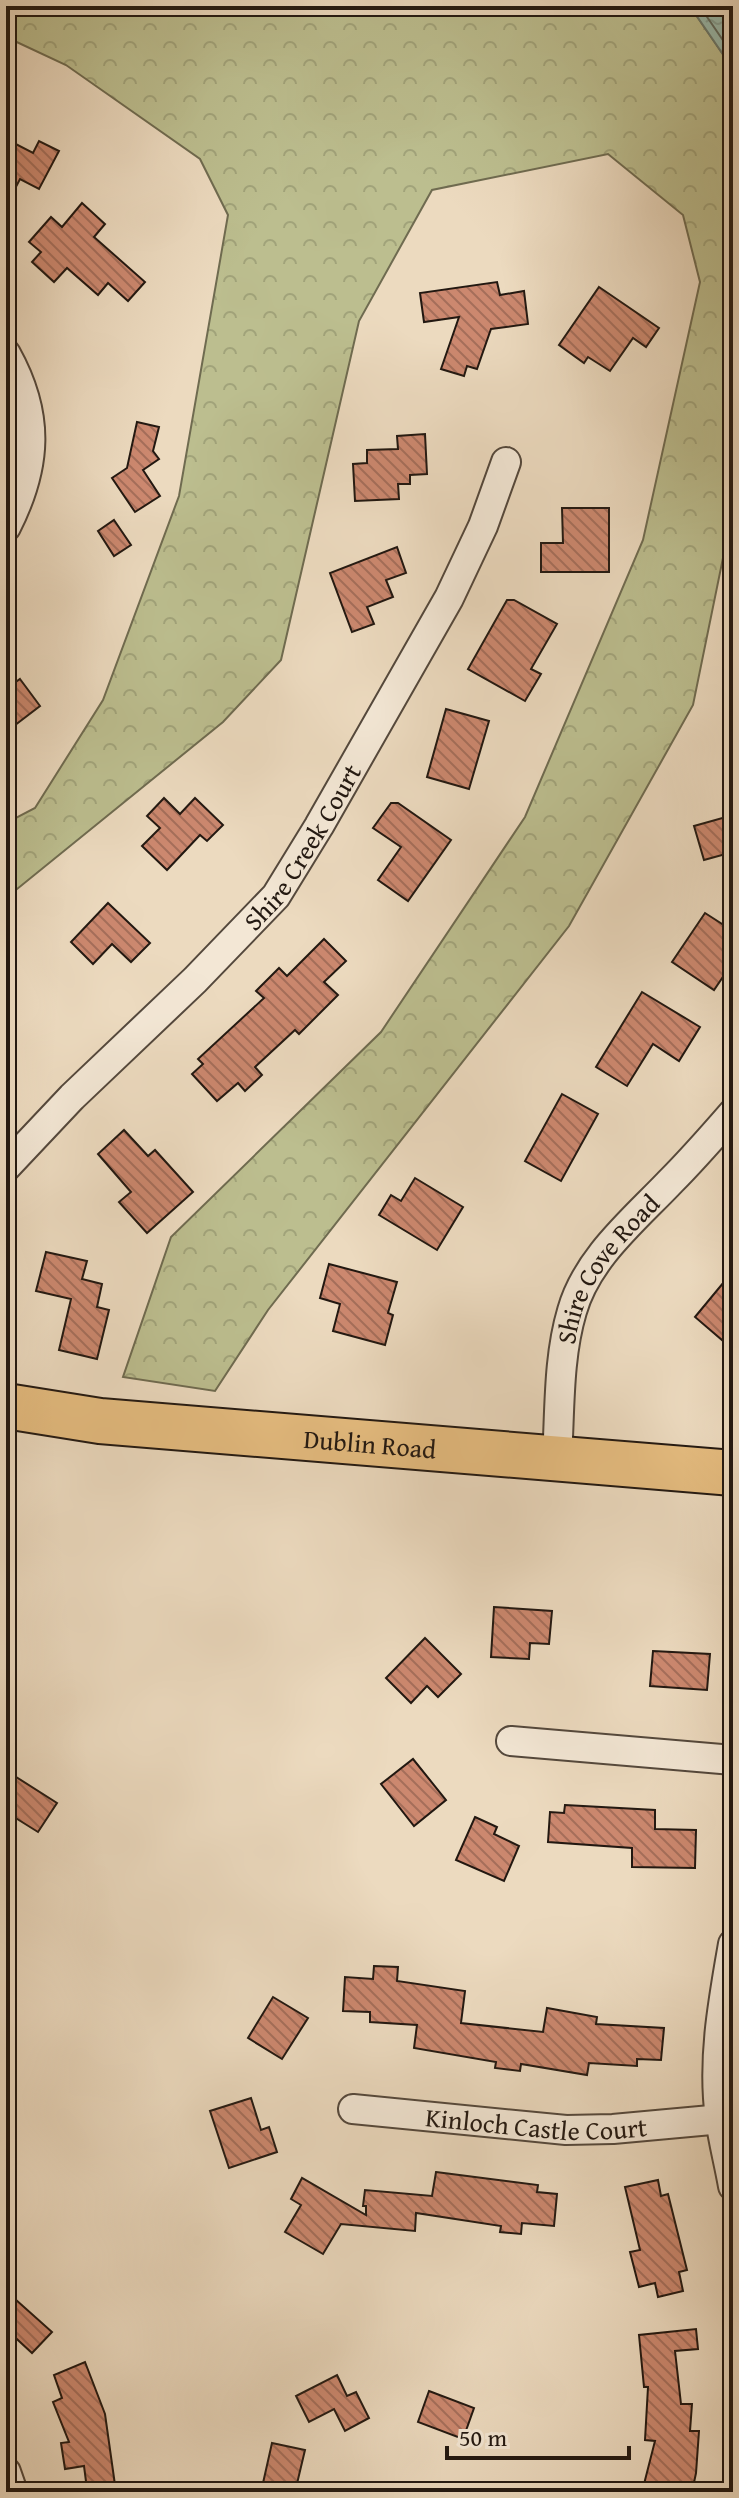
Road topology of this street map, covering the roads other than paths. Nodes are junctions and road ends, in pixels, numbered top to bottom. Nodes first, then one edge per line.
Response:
1 (6, 354) edge
2 (506, 462) dead end
3 (6, 527) edge
4 (733, 1113) edge
5 (6, 1167) edge
6 (6, 1406) edge
7 (557, 1458) junction
8 (733, 1473) edge
9 (511, 1741) dead end
10 (733, 1760) edge
11 (733, 1944) edge
12 (353, 2109) dead end
13 (727, 2118) edge
14 (733, 2186) edge
15 (6, 2472) edge
16 (13, 2492) edge

1 - 3 street
2 - 5 street, Shire Creek Court
4 - 7 street, Shire Cove Road
6 - 7 main road, Dublin Road
7 - 8 main road, Dublin Road
9 - 10 street
11 - 13 street
12 - 13 street, Kinloch Castle Court
13 - 14 street
15 - 16 street

